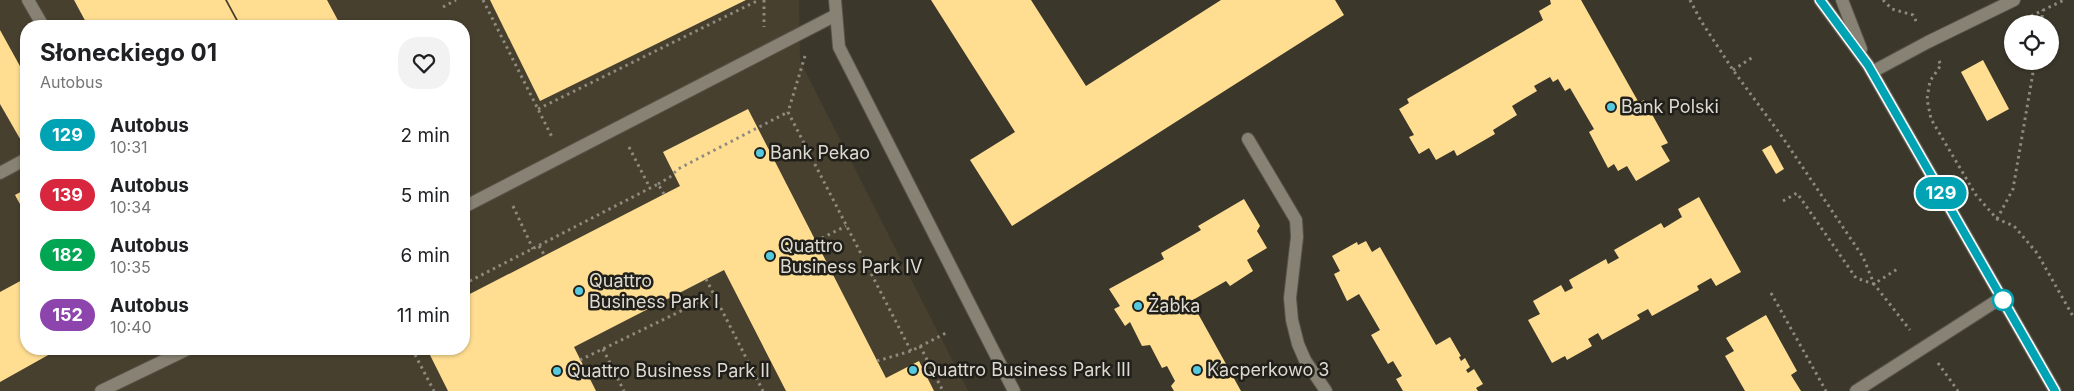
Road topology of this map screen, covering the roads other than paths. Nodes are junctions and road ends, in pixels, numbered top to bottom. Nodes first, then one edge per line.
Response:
1 (28, 0) edge
2 (835, 0) edge
3 (1820, 0) edge
4 (1842, 0) edge
5 (2014, 0) edge
6 (836, 15) junction
7 (40, 20) edge
8 (1870, 68) junction
9 (1248, 139) dead end
10 (20, 162) edge
11 (0, 172) edge
12 (470, 204) edge
13 (2001, 298) junction
14 (176, 355) edge
15 (101, 391) edge
16 (1014, 391) edge
17 (1326, 391) edge
18 (1856, 391) edge
19 (2055, 391) edge

1 - 7 street
2 - 6 street
3 - 8 street
4 - 8 street
5 - 8 street
6 - 12 street
6 - 16 street
8 - 13 street
9 - 17 street
10 - 11 street
13 - 18 street
13 - 19 street
14 - 15 street

